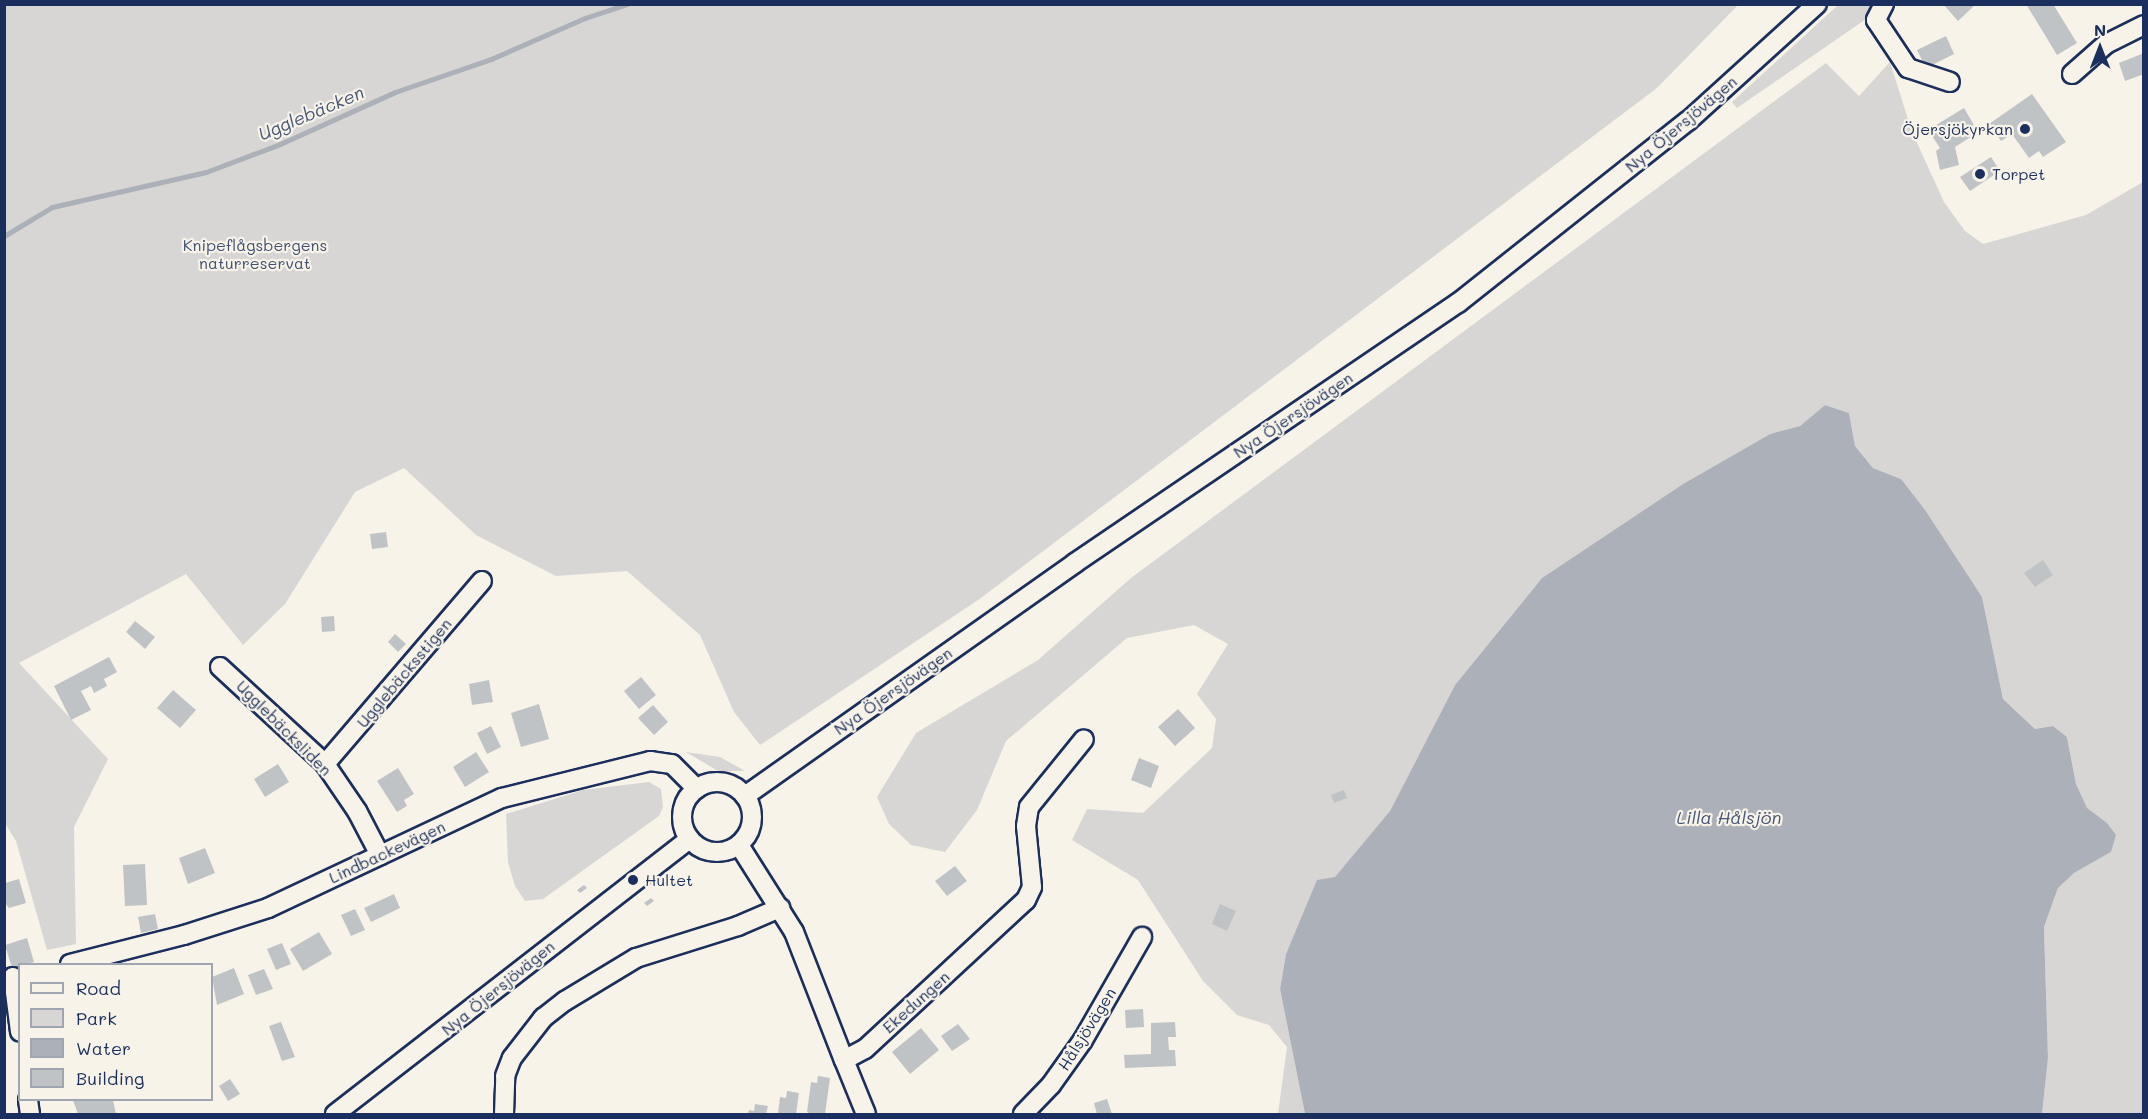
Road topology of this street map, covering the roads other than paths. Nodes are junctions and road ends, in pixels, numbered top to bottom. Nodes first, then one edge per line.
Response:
1 (1817, 4) edge
2 (1884, 4) edge
3 (2144, 25) edge
4 (2072, 74) dead end
5 (1950, 82) dead end
6 (482, 580) dead end
7 (220, 666) dead end
8 (1084, 739) dead end
9 (325, 764) junction
10 (697, 789) junction
11 (746, 796) junction
12 (689, 839) junction
13 (739, 845) junction
14 (380, 855) junction
15 (780, 908) junction
16 (1142, 937) dead end
17 (74, 963) edge
18 (12, 977) edge
19 (18, 1018) edge
20 (844, 1060) junction
21 (335, 1114) edge
22 (504, 1114) edge
23 (866, 1114) edge
24 (1023, 1114) edge

1 - 11 street, Nya Öjersjövägen
2 - 5 street
3 - 4 street
6 - 9 street, Ugglebäcksstigen
7 - 9 street, Ugglebäcksliden
8 - 20 street, Ekedungen
9 - 14 street, Ugglebäcksliden
10 - 11 street
10 - 12 street
10 - 14 street, Lindbackevägen
11 - 13 street
12 - 13 street
12 - 21 street, Nya Öjersjövägen
13 - 15 street
14 - 17 street, Lindbackevägen
15 - 20 street
15 - 22 street
16 - 24 street, Hålsjövägen
18 - 19 street
20 - 23 street

